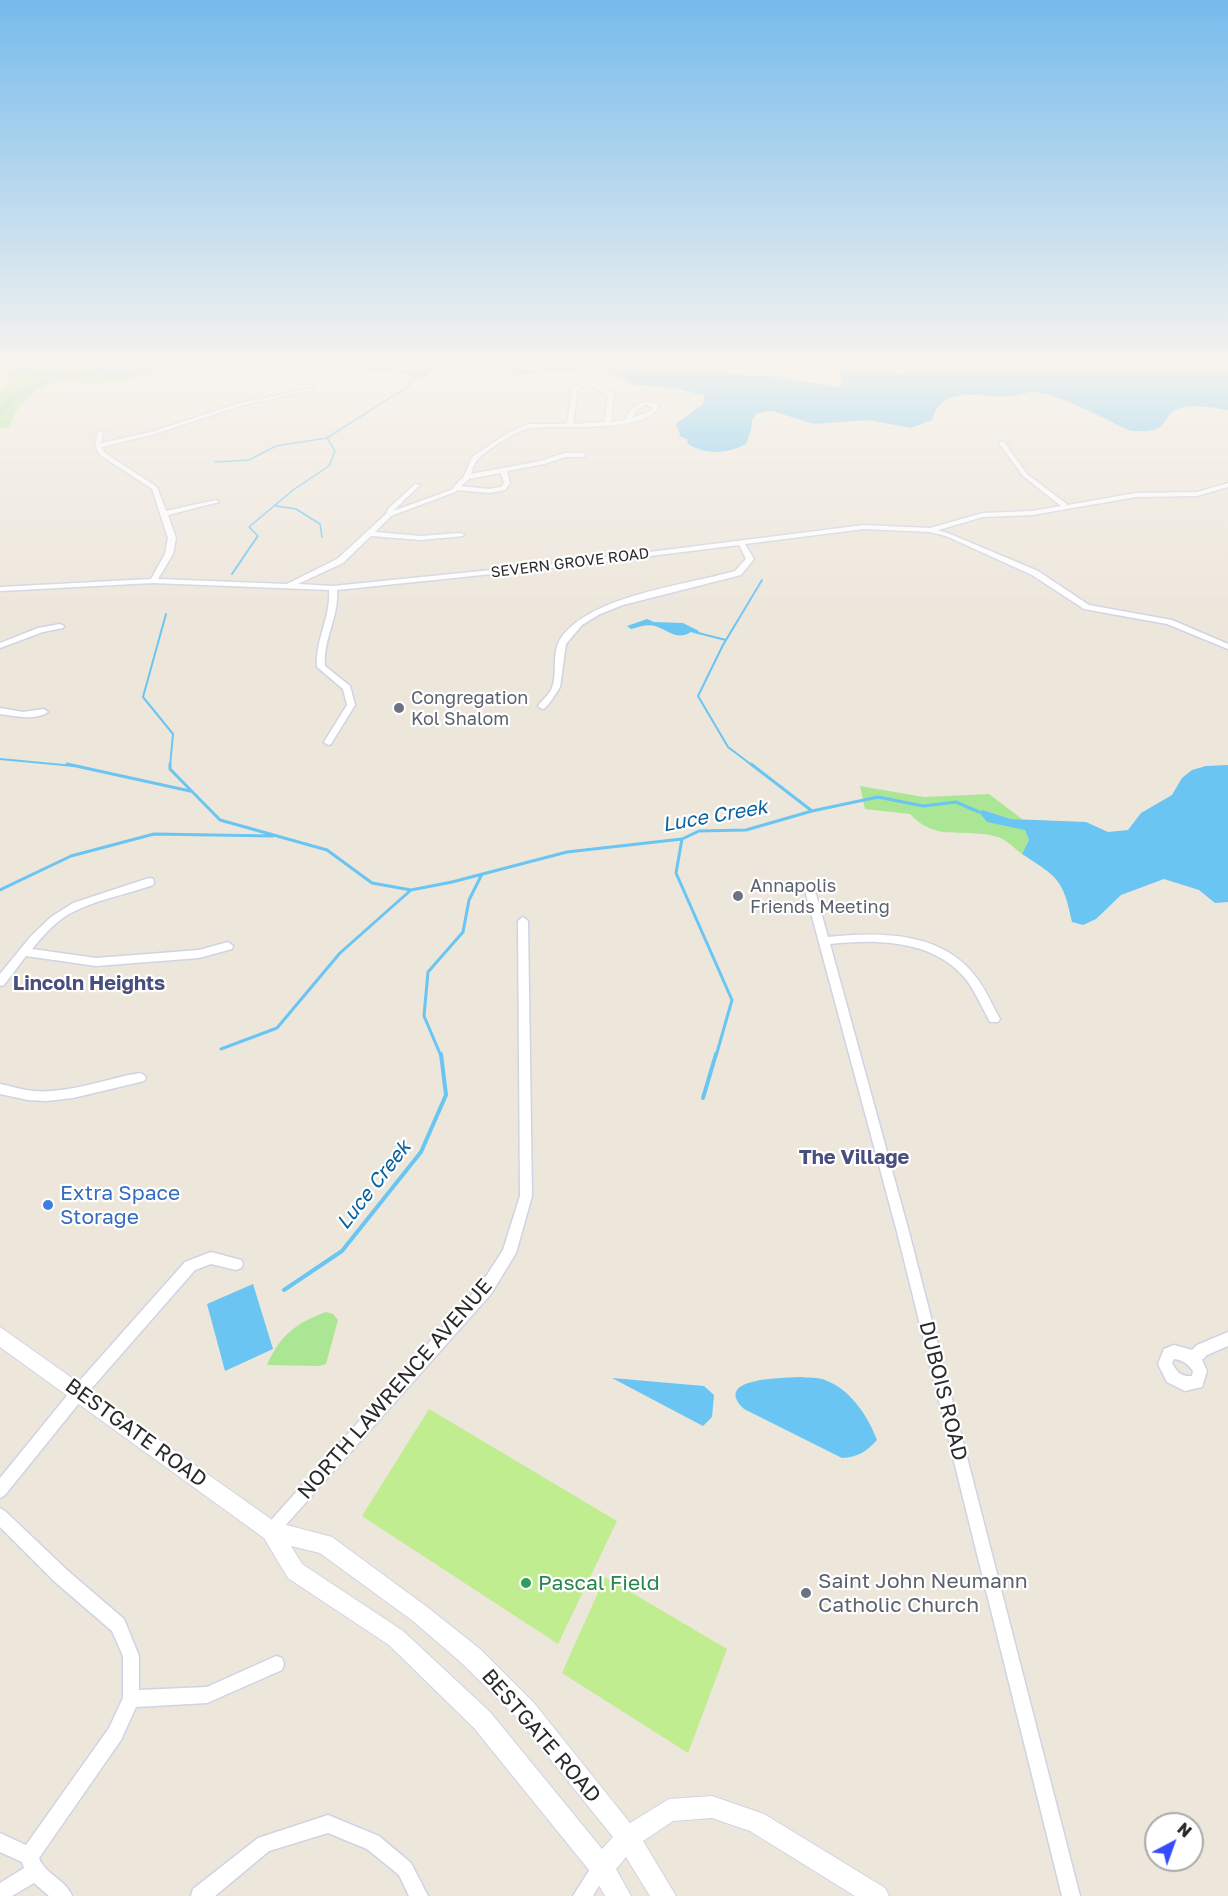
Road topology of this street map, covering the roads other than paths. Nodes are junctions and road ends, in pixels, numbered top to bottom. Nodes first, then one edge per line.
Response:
1 (99, 448) edge
2 (489, 448) edge
3 (1006, 448) edge
4 (583, 455) dead end
5 (504, 471) junction
6 (466, 477) junction
7 (417, 485) dead end
8 (1228, 485) edge
9 (457, 488) junction
10 (216, 502) dead end
11 (1068, 508) junction
12 (164, 514) junction
13 (389, 515) junction
14 (930, 530) junction
15 (371, 534) junction
16 (461, 535) dead end
17 (741, 543) junction
18 (153, 580) junction
19 (286, 587) junction
20 (333, 588) junction
21 (0, 589) edge
22 (60, 626) dead end
23 (0, 646) edge
24 (1228, 647) edge
25 (542, 706) dead end
26 (0, 711) edge
27 (44, 712) dead end
28 (328, 742) dead end
29 (149, 882) dead end
30 (809, 887) dead end
31 (523, 921) dead end
32 (825, 941) junction
33 (228, 946) dead end
34 (25, 952) junction
35 (0, 982) edge
36 (994, 1019) dead end
37 (140, 1077) dead end
38 (0, 1089) edge
39 (236, 1264) dead end
40 (0, 1336) edge
41 (1228, 1339) edge
42 (1193, 1359) dead end
43 (79, 1392) junction
44 (0, 1490) edge
45 (0, 1516) edge
46 (271, 1531) junction
47 (276, 1664) dead end
48 (131, 1700) junction
49 (628, 1838) junction
50 (0, 1842) edge
51 (32, 1864) junction
52 (601, 1867) junction
53 (0, 1893) edge
54 (63, 1896) edge
55 (200, 1896) edge
56 (419, 1896) edge
57 (582, 1896) edge
58 (619, 1896) edge
59 (664, 1896) edge
60 (877, 1896) edge
61 (1071, 1896) edge

1 - 12 street
2 - 6 street
3 - 11 street
4 - 5 street
5 - 6 street
5 - 9 street
6 - 9 street
7 - 13 street
8 - 11 street, SEVERN GROVE ROAD
9 - 13 street
10 - 12 street
11 - 14 street, SEVERN GROVE ROAD
12 - 18 street
13 - 15 street
14 - 17 street, SEVERN GROVE ROAD
14 - 24 street
15 - 16 street
15 - 19 street
17 - 20 street, SEVERN GROVE ROAD
17 - 25 street
18 - 19 street, SEVERN GROVE ROAD
18 - 21 street, SEVERN GROVE ROAD
19 - 20 street, SEVERN GROVE ROAD
20 - 28 street
22 - 23 street
26 - 27 street
29 - 34 street
30 - 32 street, DUBOIS ROAD
31 - 46 street, NORTH LAWRENCE AVENUE
32 - 36 street
32 - 61 street, DUBOIS ROAD
33 - 34 street
34 - 35 street
37 - 38 street
39 - 43 street
40 - 43 main road, BESTGATE ROAD
41 - 42 street
43 - 44 street
43 - 46 main road, BESTGATE ROAD
45 - 48 street
46 - 49 main road, BESTGATE ROAD
46 - 52 main road, BESTGATE ROAD
47 - 48 street
48 - 51 street
49 - 52 main road
49 - 59 main road, BESTGATE ROAD
49 - 60 main road
50 - 51 street
51 - 53 street
51 - 54 street
52 - 57 street
52 - 58 main road, BESTGATE ROAD
55 - 56 street

